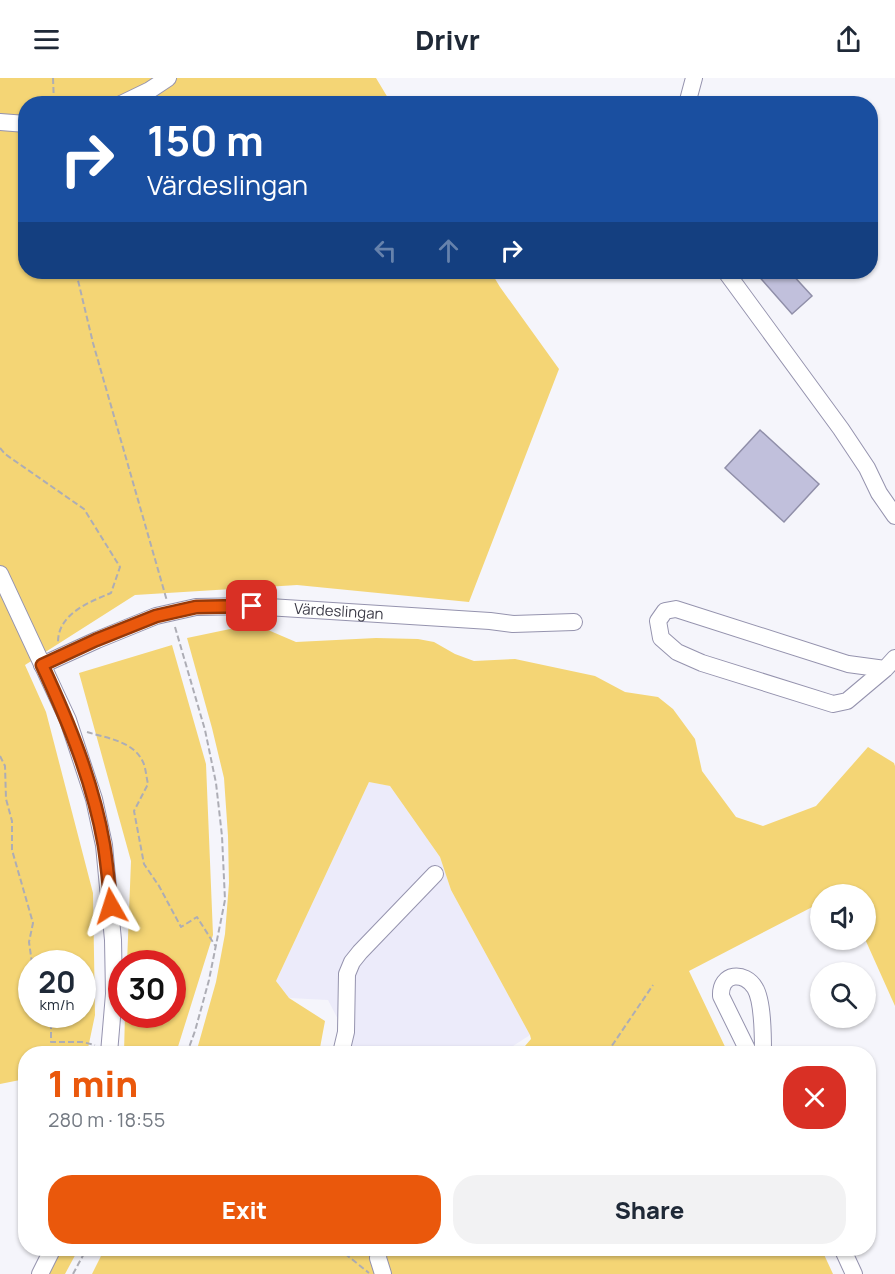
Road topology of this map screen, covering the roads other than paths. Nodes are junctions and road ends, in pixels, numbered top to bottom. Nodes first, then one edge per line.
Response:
1 (168, 78) edge
2 (694, 78) edge
3 (137, 96) edge
4 (689, 96) edge
5 (0, 122) edge
6 (18, 125) edge
7 (731, 279) edge
8 (895, 516) edge
9 (0, 574) edge
10 (574, 622) dead end
11 (890, 663) edge
12 (42, 665) junction
13 (435, 874) dead end
14 (110, 1046) edge
15 (343, 1046) edge
16 (745, 1046) edge
17 (763, 1046) edge
18 (49, 1256) edge
19 (378, 1256) edge
20 (846, 1256) edge
21 (40, 1274) edge
22 (383, 1274) edge
23 (854, 1274) edge

1 - 3 street
2 - 4 street
5 - 6 street
7 - 8 street
9 - 12 street
10 - 12 street, Värdeslingan
11 - 11 street
12 - 14 street
13 - 15 street
16 - 17 street
18 - 21 street
19 - 22 street
20 - 23 street

